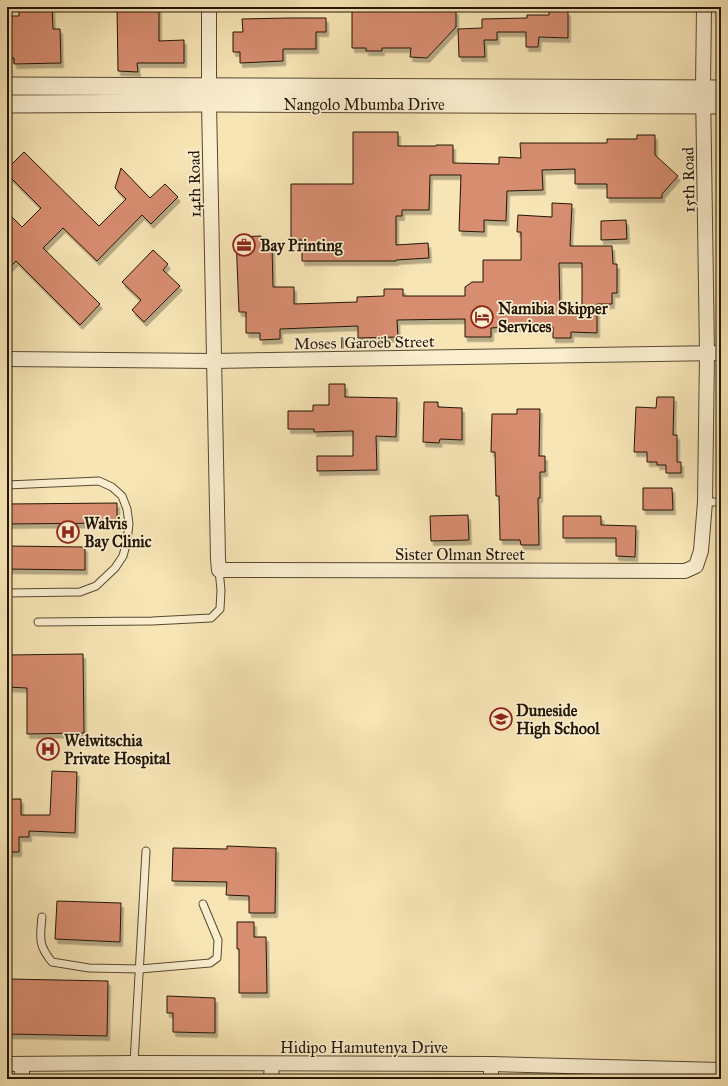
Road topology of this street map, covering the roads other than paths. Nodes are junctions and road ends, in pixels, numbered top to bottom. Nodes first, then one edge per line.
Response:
1 (209, 7) edge
2 (704, 7) edge
3 (7, 86) edge
4 (721, 89) edge
5 (209, 95) junction
6 (703, 97) junction
7 (7, 104) edge
8 (721, 105) edge
9 (714, 353) edge
10 (7, 359) edge
11 (214, 361) junction
12 (7, 485) edge
13 (705, 502) junction
14 (721, 502) edge
15 (219, 570) junction
16 (7, 593) edge
17 (38, 622) dead end
18 (146, 851) dead end
19 (203, 904) dead end
20 (42, 917) dead end
21 (140, 969) junction
22 (134, 1063) junction
23 (7, 1064) edge
24 (22, 1064) junction
25 (272, 1064) junction
26 (491, 1064) junction
27 (720, 1073) edge
28 (22, 1079) edge
29 (271, 1079) edge
30 (491, 1079) edge

1 - 5 street, 14th Road
2 - 6 street, 15th Road
3 - 5 street, Nangolo Mbumba Drive
4 - 6 street, Nangolo Mbumba Drive
5 - 6 street, Nangolo Mbumba Drive
5 - 7 street, Nangolo Mbumba Drive
5 - 11 street, 14th Road
6 - 8 street, Nangolo Mbumba Drive
6 - 9 street, 15th Road
9 - 11 street, Moses ǁGaroëb Street
9 - 13 street, Sister Olman Street
10 - 11 street, Moses ǁGaroëb Street
11 - 15 street
12 - 16 lane
13 - 14 lane
13 - 15 street, Sister Olman Street
15 - 17 lane
18 - 21 lane
19 - 21 lane
20 - 21 lane
21 - 22 lane
22 - 24 street, Hidipo Hamutenya Drive
22 - 25 street, Hidipo Hamutenya Drive
23 - 24 street, Hidipo Hamutenya Drive
24 - 28 street
25 - 26 street, Hidipo Hamutenya Drive
25 - 29 street
26 - 27 street, Hidipo Hamutenya Drive
26 - 30 street

